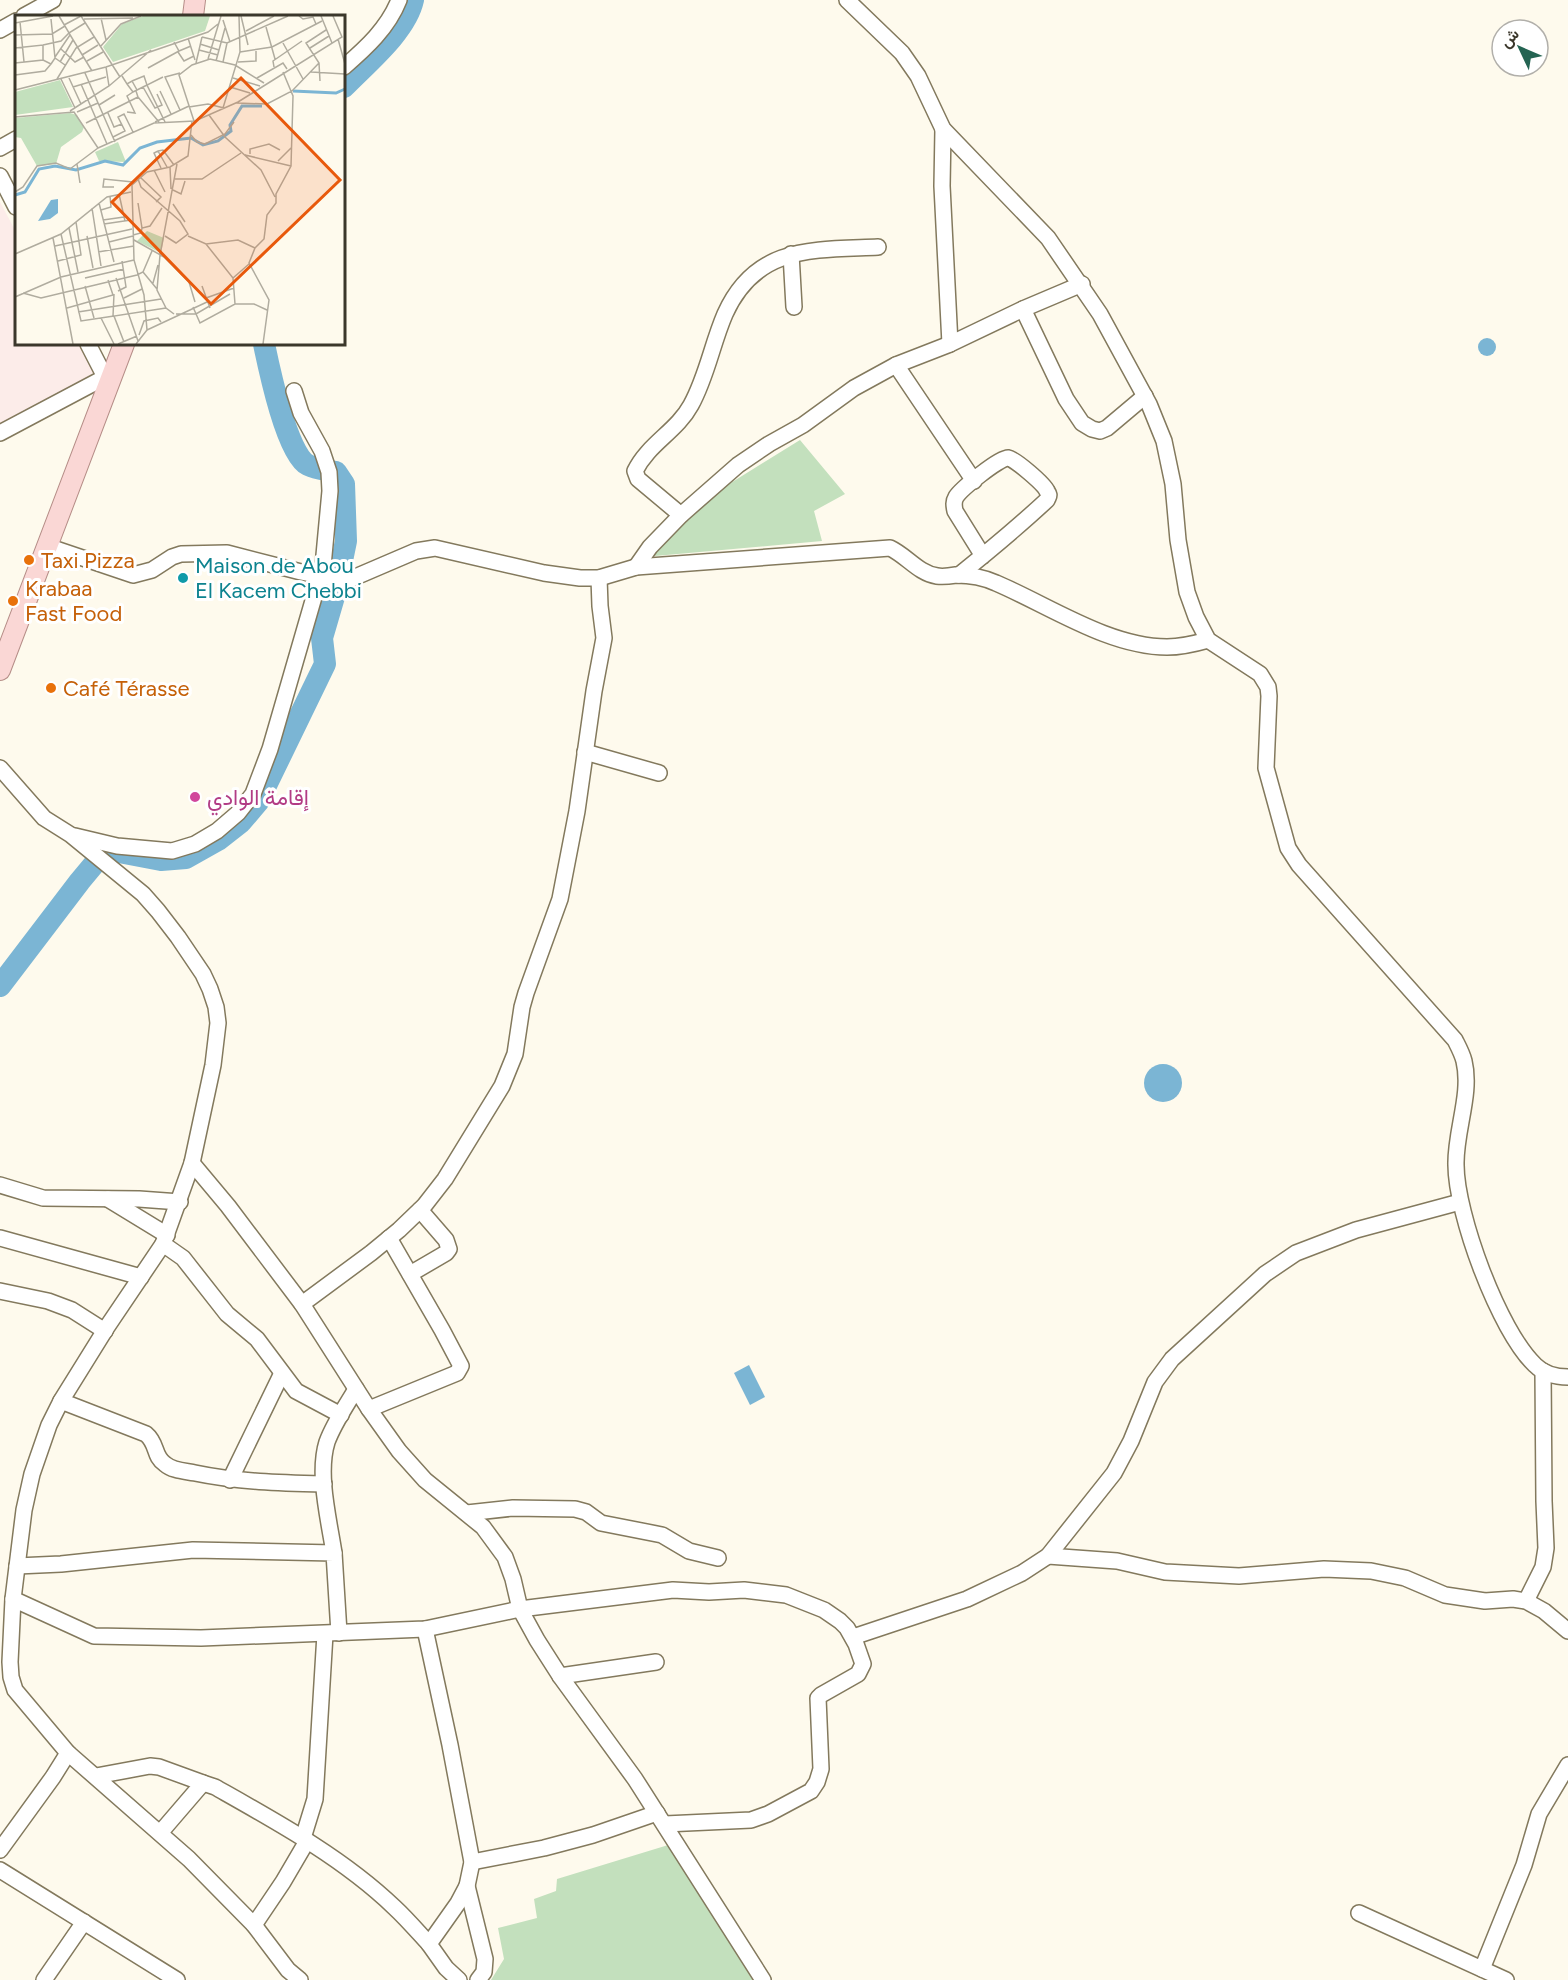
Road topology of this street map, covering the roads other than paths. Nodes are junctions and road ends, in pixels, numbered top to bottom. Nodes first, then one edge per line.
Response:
1 (53, 0) edge
2 (195, 0) edge
3 (399, 0) edge
4 (847, 0) edge
5 (26, 15) edge
6 (194, 15) edge
7 (15, 22) edge
8 (0, 30) edge
9 (345, 66) edge
10 (943, 129) junction
11 (15, 140) edge
12 (0, 148) edge
13 (0, 176) edge
14 (15, 205) edge
15 (878, 247) dead end
16 (791, 254) junction
17 (1082, 284) junction
18 (794, 307) dead end
19 (1023, 309) junction
20 (950, 344) junction
21 (89, 345) edge
22 (124, 345) edge
23 (896, 365) junction
24 (109, 375) junction
25 (294, 392) dead end
26 (1145, 396) junction
27 (0, 433) edge
28 (974, 481) junction
29 (681, 515) junction
30 (47, 546) junction
31 (983, 556) junction
32 (636, 567) junction
33 (959, 575) junction
34 (325, 577) junction
35 (599, 578) junction
36 (1208, 640) junction
37 (0, 670) edge
38 (585, 752) junction
39 (0, 768) edge
40 (659, 773) dead end
41 (71, 836) junction
42 (192, 1163) junction
43 (0, 1185) edge
44 (108, 1199) junction
45 (180, 1202) junction
46 (1460, 1202) junction
47 (420, 1210) junction
48 (0, 1238) edge
49 (389, 1238) junction
50 (165, 1240) junction
51 (410, 1275) junction
52 (141, 1277) junction
53 (0, 1290) edge
54 (302, 1304) junction
55 (105, 1331) junction
56 (1543, 1371) junction
57 (282, 1373) junction
58 (1568, 1377) edge
59 (356, 1389) junction
60 (61, 1401) junction
61 (369, 1409) junction
62 (341, 1414) junction
63 (230, 1480) junction
64 (324, 1484) junction
65 (467, 1513) junction
66 (334, 1553) junction
67 (1048, 1556) junction
68 (718, 1558) dead end
69 (17, 1566) junction
70 (13, 1599) junction
71 (1526, 1602) junction
72 (520, 1609) junction
73 (12, 1621) junction
74 (425, 1629) junction
75 (1568, 1631) edge
76 (332, 1633) junction
77 (853, 1637) junction
78 (0, 1649) edge
79 (656, 1662) dead end
80 (560, 1676) junction
81 (69, 1753) junction
82 (1568, 1765) edge
83 (96, 1776) junction
84 (203, 1783) junction
85 (661, 1819) junction
86 (160, 1833) junction
87 (305, 1840) junction
88 (0, 1850) edge
89 (472, 1863) junction
90 (0, 1870) edge
91 (467, 1886) junction
92 (1359, 1913) dead end
93 (84, 1922) junction
94 (255, 1925) junction
95 (429, 1944) junction
96 (1482, 1969) junction
97 (284, 1975) edge
98 (44, 1980) edge
99 (177, 1980) edge
100 (300, 1980) edge
101 (459, 1980) edge
102 (478, 1980) edge
103 (763, 1980) edge
104 (1506, 1980) edge

1 - 5 street
2 - 6 main road
3 - 9 street
4 - 10 street
7 - 8 street
10 - 17 street
10 - 20 street
11 - 12 street
13 - 14 street
15 - 16 street
16 - 18 street
16 - 29 street
17 - 19 street
17 - 26 street
19 - 20 street
19 - 26 street
20 - 23 street
21 - 24 street
22 - 24 main road
23 - 28 street
23 - 29 street
24 - 27 street
24 - 30 main road
25 - 34 street
26 - 36 street
28 - 31 street
28 - 31 street
29 - 32 street
30 - 34 street
30 - 37 main road
31 - 33 street
32 - 33 street
32 - 35 street
33 - 36 street
34 - 35 street
34 - 41 street
35 - 38 street
36 - 46 street
38 - 40 street
38 - 47 street
39 - 41 street
41 - 42 street
42 - 45 street
42 - 54 street
43 - 44 street
44 - 45 street
44 - 50 street
45 - 50 street
46 - 56 street
46 - 67 street
47 - 49 street
47 - 51 street
48 - 52 street
49 - 51 street
49 - 54 street
50 - 52 street
50 - 57 street
51 - 61 street
52 - 55 street
53 - 55 street
54 - 59 street
55 - 60 street
56 - 58 street
56 - 71 street
57 - 62 street
57 - 63 street
59 - 61 street
59 - 62 street
60 - 63 street
60 - 69 street
61 - 65 street
62 - 64 street
63 - 64 street
64 - 66 street
65 - 68 street
65 - 72 street
66 - 69 street
66 - 76 street
67 - 71 street
67 - 77 street
69 - 70 street
70 - 73 street
70 - 76 street
71 - 75 street
72 - 74 street
72 - 77 street
72 - 80 street
73 - 78 street
73 - 81 street
74 - 76 street
74 - 89 street
76 - 87 street
77 - 85 street
79 - 80 street
80 - 85 street
81 - 83 street
81 - 88 street
82 - 96 street
83 - 84 street
83 - 86 street
84 - 86 street
84 - 87 street
85 - 89 street
85 - 103 street
86 - 94 street
87 - 94 street
87 - 95 street
89 - 91 street
90 - 93 street
91 - 95 street
91 - 102 street
92 - 96 street
93 - 98 street
93 - 99 street
94 - 97 street
95 - 101 street
96 - 104 street
97 - 100 street

